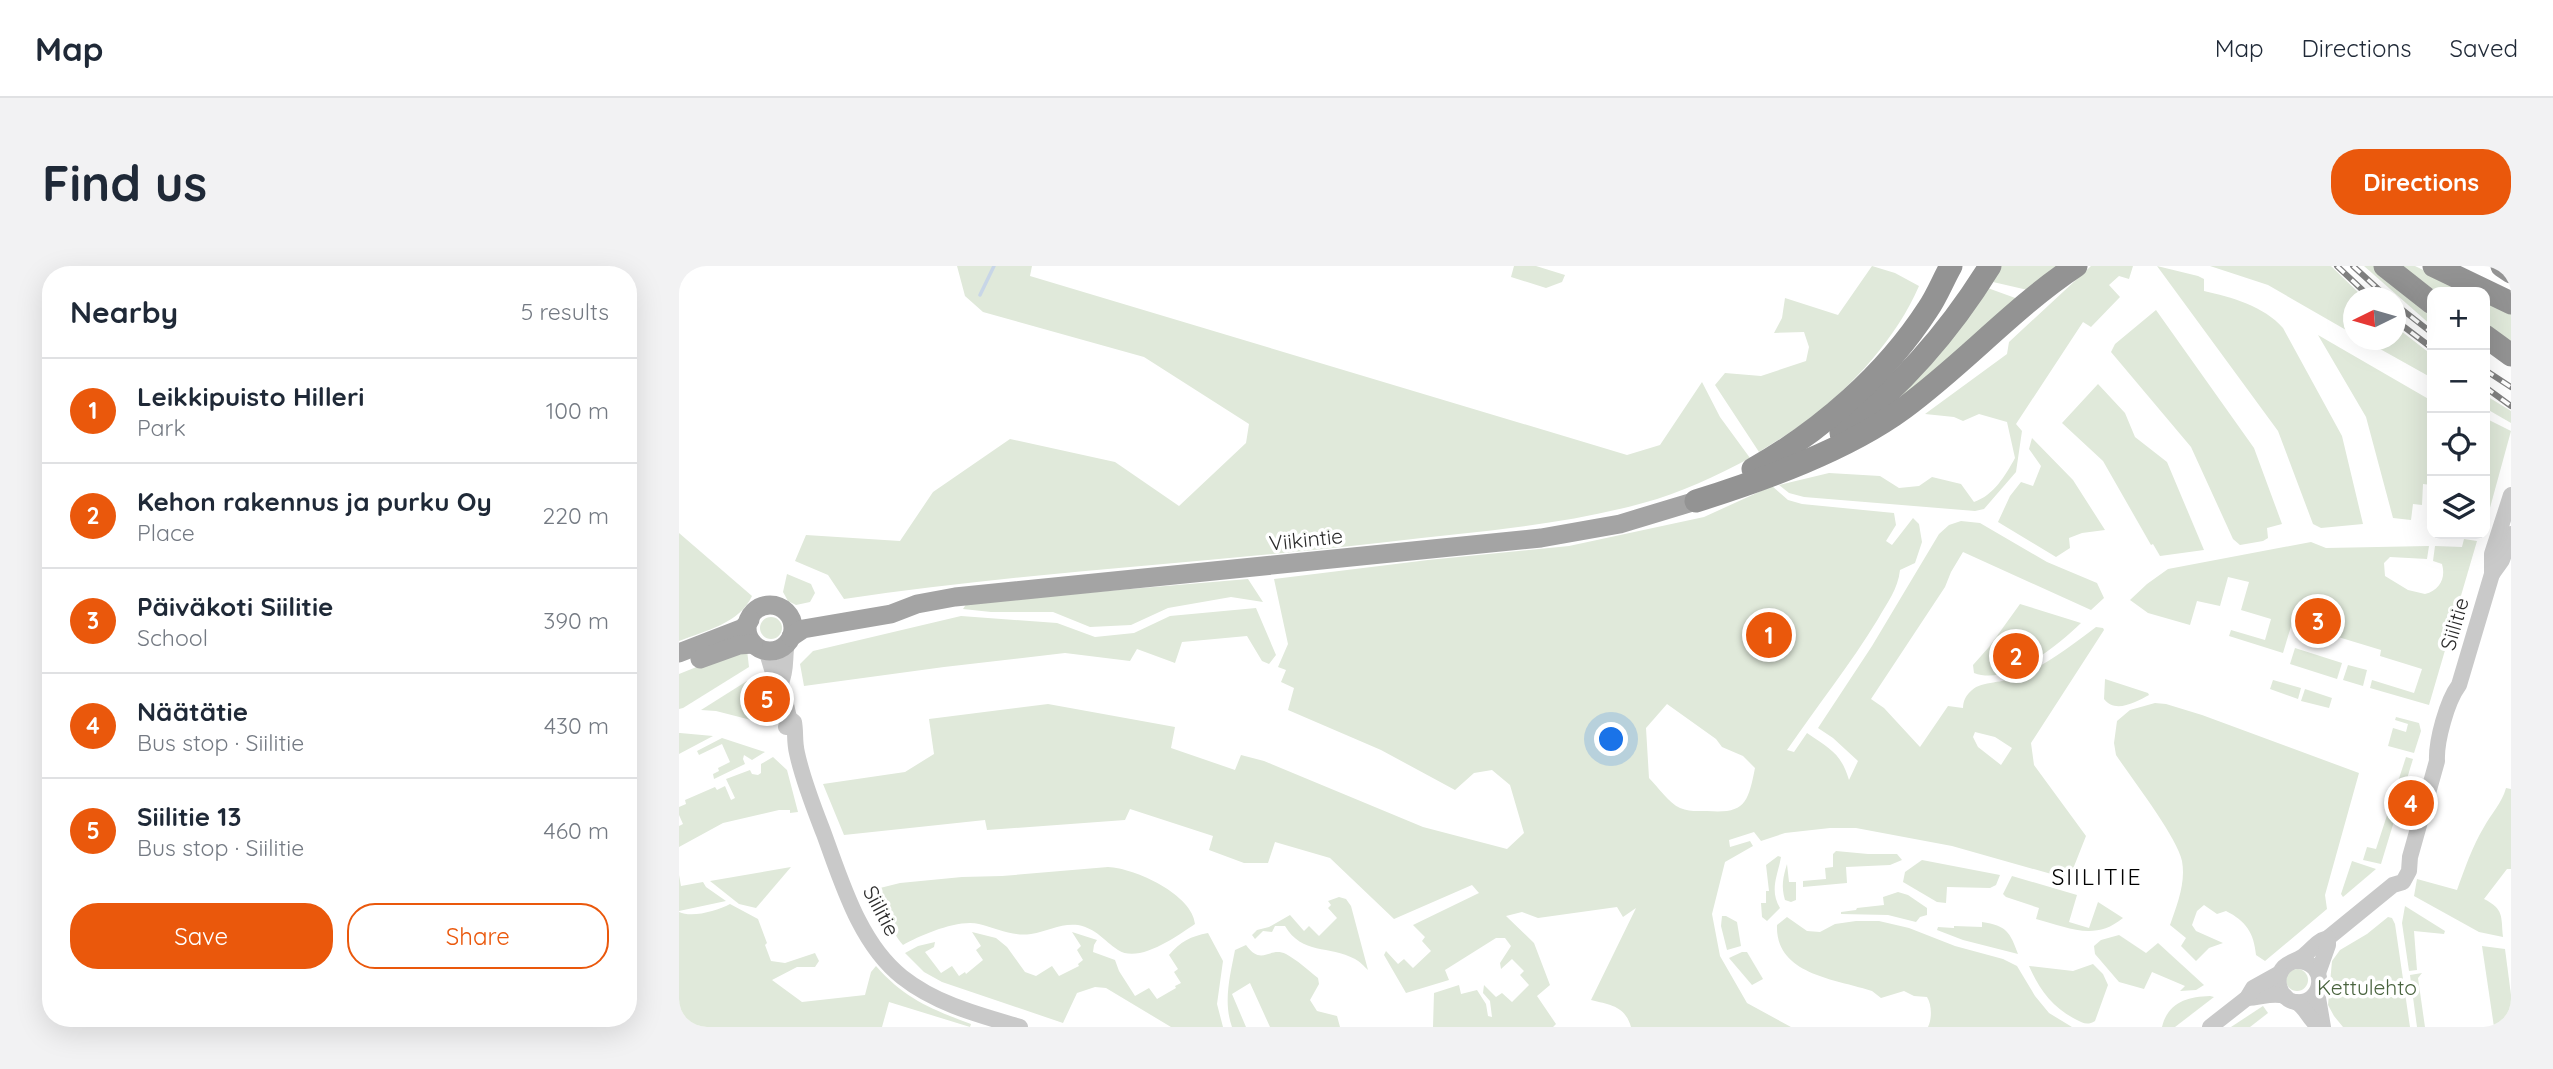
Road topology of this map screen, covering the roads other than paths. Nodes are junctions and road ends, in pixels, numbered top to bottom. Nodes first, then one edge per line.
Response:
1 (1990, 266) edge
2 (2076, 266) edge
3 (2385, 266) edge
4 (2435, 266) edge
5 (2502, 266) edge
6 (1950, 267) edge
7 (2511, 272) edge
8 (2427, 299) edge
9 (2511, 303) edge
10 (2490, 340) edge
11 (2511, 355) edge
12 (1795, 464) junction
13 (2511, 495) edge
14 (1696, 501) junction
15 (2511, 534) edge
16 (2491, 574) junction
17 (917, 604) junction
18 (789, 615) junction
19 (750, 620) junction
20 (789, 640) junction
21 (758, 647) junction
22 (679, 653) edge
23 (679, 666) edge
24 (781, 682) junction
25 (2328, 938) junction
26 (2296, 961) junction
27 (2280, 974) junction
28 (2318, 974) junction
29 (2317, 992) junction
30 (2247, 998) junction
31 (2290, 999) junction
32 (1020, 1027) edge
33 (2210, 1027) edge
34 (2321, 1027) edge

1 - 12 highway
2 - 12 highway
3 - 8 highway
4 - 9 highway
5 - 7 highway
6 - 14 highway
10 - 11 highway
12 - 14 highway
13 - 16 street, Siilitie
14 - 17 main road, Viikintie
15 - 16 street, Siilitie
16 - 25 street, Siilitie
17 - 18 main road, Viikintie
17 - 20 main road, Viikintie
18 - 19 main road
18 - 20 main road
19 - 21 main road
19 - 22 main road
20 - 21 main road
20 - 24 street, Siilitie
21 - 23 main road
21 - 24 street, Siilitie
24 - 32 street, Siilitie
25 - 26 street, Siilitie
25 - 28 street
26 - 27 street
26 - 28 street
27 - 30 street
27 - 31 street
28 - 29 street
29 - 31 street
29 - 34 street
30 - 31 street
30 - 33 street
31 - 34 street

